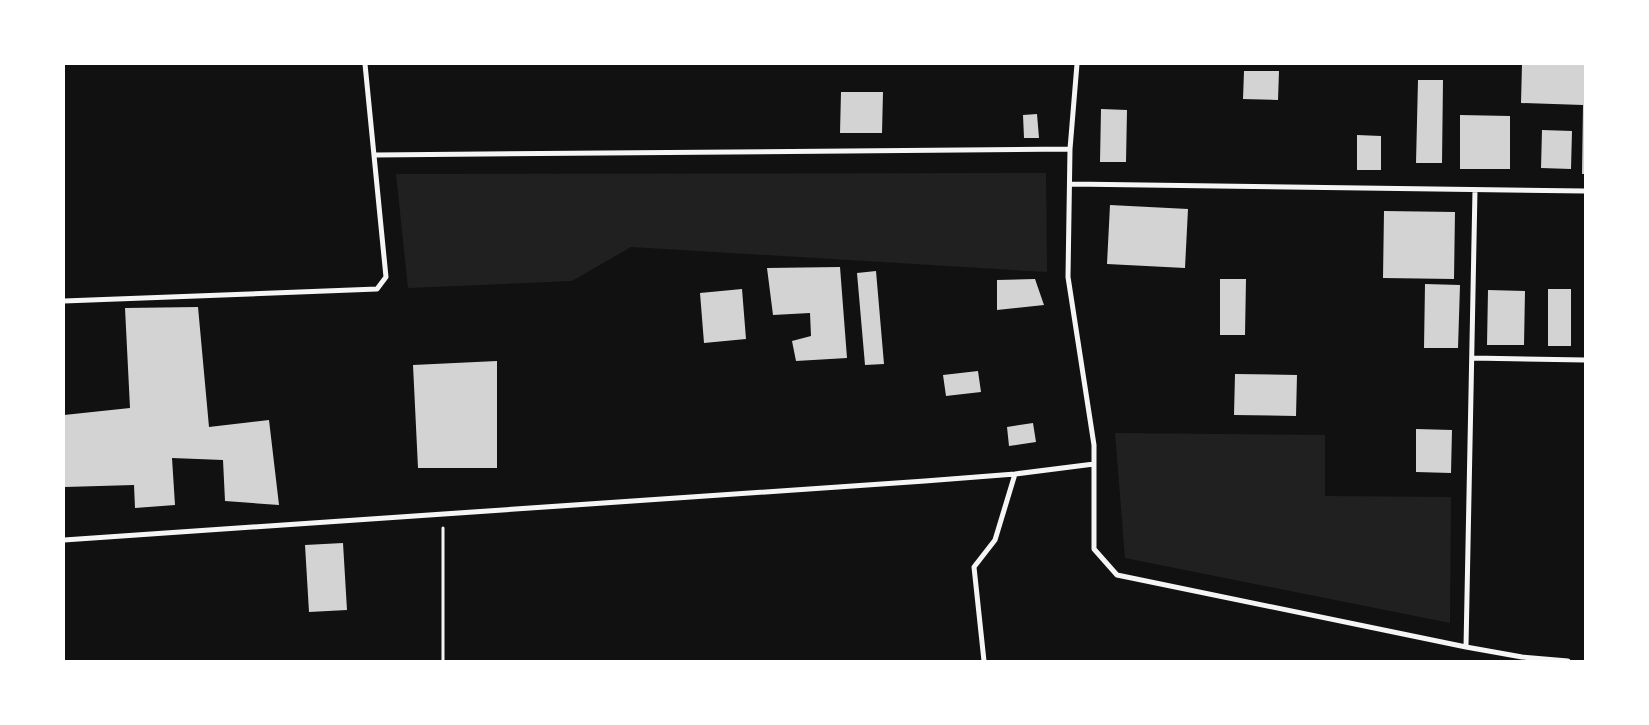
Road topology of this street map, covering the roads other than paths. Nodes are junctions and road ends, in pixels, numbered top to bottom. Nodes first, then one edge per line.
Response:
1 (365, 64) edge
2 (1077, 64) edge
3 (1070, 149) junction
4 (375, 155) junction
5 (1071, 184) junction
6 (1475, 190) junction
7 (1585, 191) edge
8 (64, 301) edge
9 (1472, 358) junction
10 (1585, 360) edge
11 (1094, 464) junction
12 (1015, 474) junction
13 (64, 540) edge
14 (1466, 647) junction
15 (1522, 659) edge
16 (984, 661) edge
17 (1568, 661) edge

1 - 4 street
2 - 3 street
3 - 4 street
3 - 5 street
4 - 8 street
5 - 6 street
5 - 11 street
6 - 7 street
6 - 9 street
9 - 10 street
9 - 14 street
11 - 12 street
11 - 14 street
12 - 13 street
12 - 16 street
14 - 15 street
15 - 17 street

